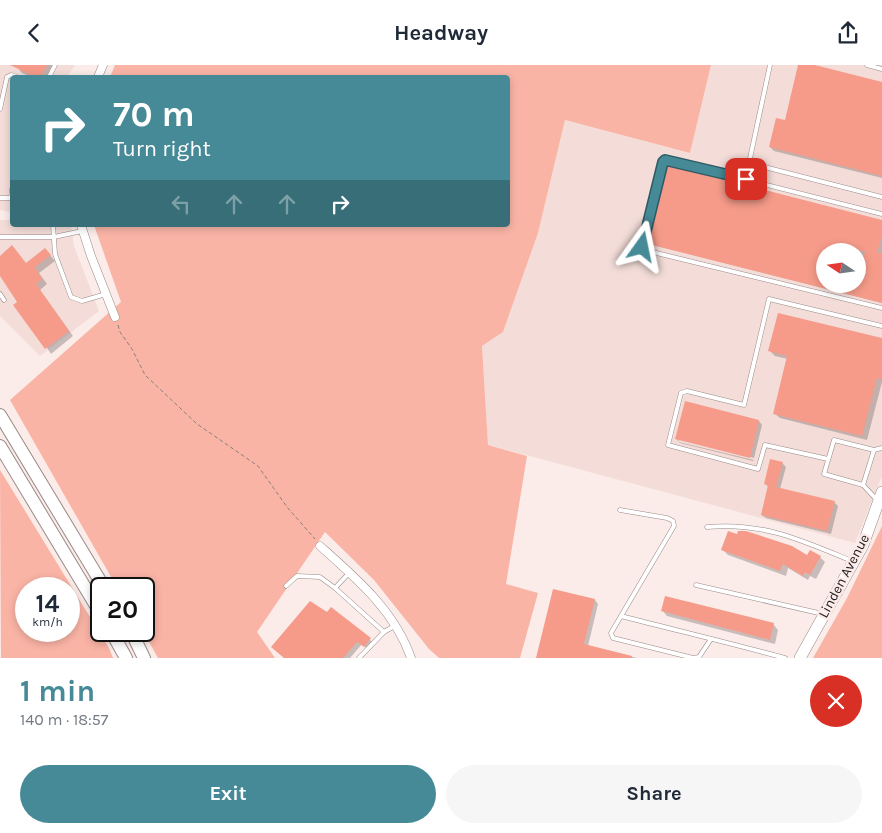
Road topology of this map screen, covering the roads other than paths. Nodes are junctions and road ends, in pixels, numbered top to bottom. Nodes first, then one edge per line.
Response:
1 (770, 65) edge
2 (867, 65) edge
3 (882, 69) edge
4 (10, 76) edge
5 (0, 109) edge
6 (882, 197) edge
7 (882, 214) edge
8 (53, 227) edge
9 (82, 228) edge
10 (0, 237) edge
11 (54, 237) junction
12 (0, 293) edge
13 (106, 294) junction
14 (4, 300) dead end
15 (882, 308) edge
16 (115, 317) road end
17 (882, 327) edge
18 (0, 415) edge
19 (0, 446) edge
20 (882, 448) edge
21 (874, 450) junction
22 (828, 459) junction
23 (863, 485) junction
24 (880, 497) edge
25 (620, 510) dead end
26 (707, 527) dead end
27 (320, 546) road end
28 (854, 561) junction
29 (350, 572) junction
30 (98, 577) edge
31 (696, 585) dead end
32 (286, 586) dead end
33 (335, 588) junction
34 (90, 596) edge
35 (824, 615) junction
36 (621, 617) junction
37 (396, 625) junction
38 (384, 632) junction
39 (711, 639) junction
40 (117, 642) edge
41 (136, 642) edge
42 (126, 658) edge
43 (144, 658) edge
44 (359, 658) edge
45 (412, 658) edge
46 (785, 658) edge
47 (800, 658) edge

1 - 6 lane
2 - 3 lane
4 - 5 lane
7 - 15 lane
8 - 11 lane
9 - 11 lane
9 - 13 street
10 - 11 lane
11 - 13 lane
12 - 14 lane
13 - 16 street
17 - 22 lane
18 - 30 main road
19 - 34 main road
20 - 21 lane
21 - 22 lane
21 - 23 lane
22 - 23 lane
23 - 24 lane
24 - 28 main road, Linden Avenue
25 - 36 lane
26 - 28 lane
27 - 29 street
28 - 35 main road, Linden Avenue
29 - 33 lane
29 - 37 street
31 - 35 lane
32 - 33 lane
33 - 38 lane
35 - 47 main road, Linden Avenue
36 - 39 lane
36 - 39 lane
37 - 38 lane
37 - 45 street
38 - 44 lane
39 - 46 lane
40 - 42 main road
41 - 43 main road

